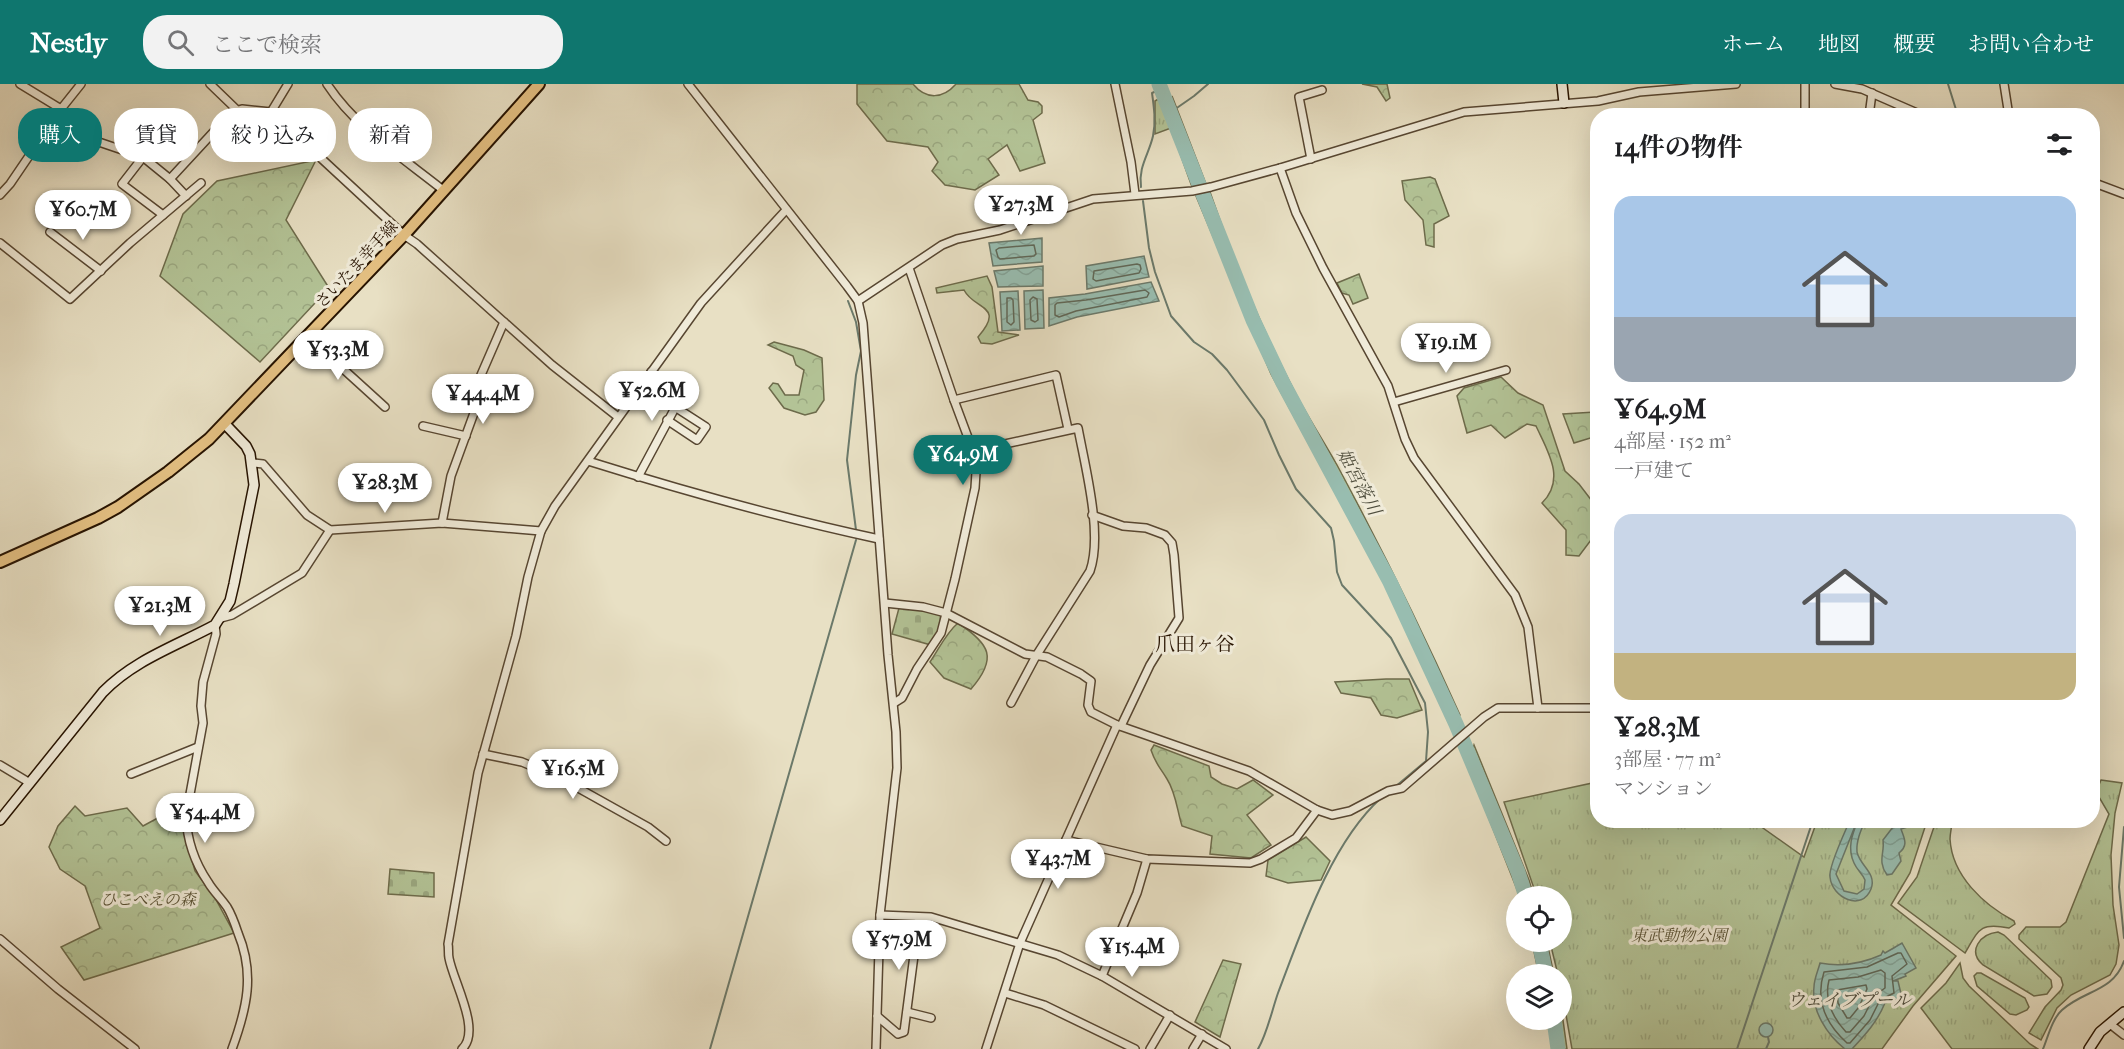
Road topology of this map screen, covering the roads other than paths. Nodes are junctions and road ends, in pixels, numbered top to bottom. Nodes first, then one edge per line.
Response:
1 (20, 84) edge
2 (81, 84) edge
3 (210, 84) edge
4 (288, 84) edge
5 (327, 84) edge
6 (539, 84) edge
7 (688, 84) edge
8 (1114, 84) edge
9 (1562, 84) edge
10 (1731, 84) edge
11 (1736, 84) edge
12 (1805, 84) edge
13 (1836, 84) edge
14 (2004, 84) edge
15 (1638, 88) edge
16 (1323, 90) dead end
17 (1872, 93) junction
18 (1564, 103) junction
19 (59, 108) edge
20 (62, 108) edge
21 (235, 108) edge
22 (273, 108) edge
23 (1805, 108) edge
24 (1870, 108) edge
25 (1906, 108) edge
26 (2008, 108) edge
27 (210, 135) edge
28 (1311, 159) junction
29 (25, 162) edge
30 (139, 162) edge
31 (149, 162) edge
32 (325, 162) edge
33 (1280, 168) junction
34 (170, 179) junction
35 (201, 183) dead end
36 (2100, 185) edge
37 (443, 190) junction
38 (1135, 194) junction
39 (2124, 194) edge
40 (0, 195) edge
41 (186, 196) junction
42 (786, 210) junction
43 (163, 215) junction
44 (50, 232) dead end
45 (404, 235) junction
46 (0, 243) edge
47 (909, 268) junction
48 (101, 270) junction
49 (858, 301) junction
50 (504, 322) junction
51 (308, 337) junction
52 (1506, 370) dead end
53 (651, 372) junction
54 (954, 400) junction
55 (1394, 402) junction
56 (385, 407) dead end
57 (675, 407) junction
58 (618, 417) junction
59 (667, 420) junction
60 (225, 424) junction
61 (423, 426) dead end
62 (1068, 429) junction
63 (466, 436) junction
64 (973, 451) junction
65 (588, 461) junction
66 (253, 463) junction
67 (638, 477) junction
68 (1092, 515) junction
69 (442, 523) junction
70 (330, 530) junction
71 (542, 531) junction
72 (879, 539) junction
73 (0, 562) edge
74 (885, 603) junction
75 (946, 613) junction
76 (218, 622) junction
77 (1036, 656) junction
78 (1011, 703) dead end
79 (894, 704) junction
80 (1538, 708) junction
81 (1590, 708) edge
82 (1119, 726) junction
83 (198, 747) junction
84 (483, 754) junction
85 (0, 765) edge
86 (131, 774) dead end
87 (30, 783) junction
88 (1317, 810) junction
89 (0, 820) edge
90 (1066, 840) junction
91 (666, 841) dead end
92 (1147, 859) junction
93 (880, 915) junction
94 (919, 917) junction
95 (0, 939) edge
96 (1020, 943) junction
97 (1102, 976) junction
98 (1005, 993) junction
99 (907, 1011) junction
100 (2124, 1012) edge
101 (1170, 1015) junction
102 (877, 1016) junction
103 (931, 1018) dead end
104 (2110, 1024) junction
105 (1202, 1034) junction
106 (2124, 1035) edge
107 (135, 1049) edge
108 (232, 1049) edge
109 (462, 1049) edge
110 (876, 1049) edge
111 (986, 1049) edge
112 (1135, 1049) edge
113 (1150, 1049) edge
114 (1193, 1049) edge
115 (1226, 1049) edge
116 (2089, 1049) edge

1 - 19 street
2 - 20 street
3 - 21 street
4 - 22 street
5 - 37 street
6 - 37 main road, さいたま幸手線
7 - 42 street
8 - 38 street
9 - 18 street
10 - 11 street
10 - 15 street
12 - 23 street
13 - 17 street
14 - 26 street
15 - 18 street
16 - 28 street
17 - 24 street
17 - 25 street
18 - 28 street
27 - 34 street
28 - 33 street
29 - 40 street
30 - 43 street
31 - 34 street
32 - 45 street
33 - 38 street
33 - 55 street
34 - 41 street
35 - 41 street
36 - 39 street
37 - 45 main road, さいたま幸手線
38 - 47 street
41 - 43 street
42 - 49 street
42 - 53 street
43 - 48 street
44 - 48 street
45 - 50 street
45 - 51 main road, さいたま幸手線
46 - 48 street
47 - 49 street
47 - 54 street
49 - 72 street
50 - 58 street
50 - 63 street
51 - 56 street
51 - 60 main road, さいたま幸手線
52 - 55 street
53 - 57 street
53 - 58 street
54 - 62 street
54 - 64 street
55 - 80 street
57 - 59 street
57 - 59 street
58 - 65 street
59 - 67 street
60 - 66 street
60 - 73 main road, さいたま幸手線
61 - 63 street
62 - 64 street
62 - 68 street
63 - 69 street
64 - 75 street
65 - 67 street
65 - 71 street
66 - 70 street
66 - 76 street
67 - 72 street
68 - 77 street
68 - 82 street
69 - 70 street
69 - 71 street
70 - 76 street
71 - 84 street
72 - 74 street
74 - 75 street
74 - 79 street
75 - 77 street
75 - 79 street
76 - 83 street
76 - 87 street
77 - 78 street
77 - 82 street
79 - 93 street
80 - 81 street
80 - 88 street
82 - 88 street
82 - 90 street
83 - 86 street
83 - 108 street
84 - 91 street
84 - 109 street
85 - 87 street
87 - 89 street
88 - 92 street
90 - 92 street
90 - 96 street
92 - 97 street
93 - 94 street
93 - 102 street
94 - 96 street
94 - 99 street
95 - 107 street
96 - 97 street
96 - 98 street
97 - 101 street
98 - 111 street
98 - 112 street
99 - 102 street
99 - 103 street
100 - 104 street
101 - 105 street
101 - 113 street
102 - 110 street
104 - 106 street
104 - 116 street
105 - 114 street
105 - 115 street

